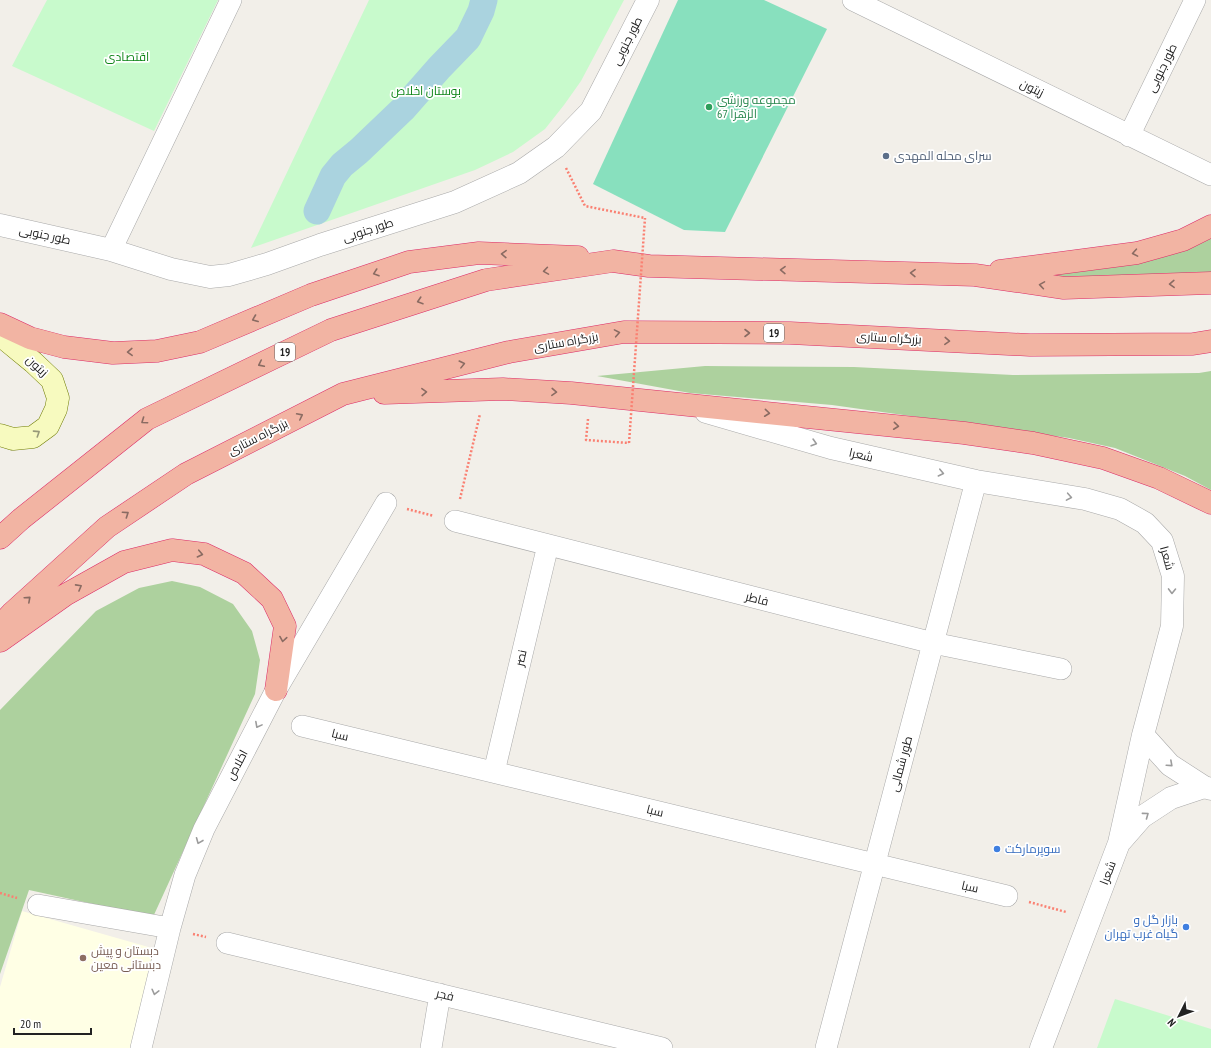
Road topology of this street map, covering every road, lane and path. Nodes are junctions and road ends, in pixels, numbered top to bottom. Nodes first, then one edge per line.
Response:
1 (231, 0) edge
2 (648, 0) edge
3 (853, 0) edge
4 (1195, 0) edge
5 (1129, 136) junction
6 (556, 147) junction
7 (1211, 175) edge
8 (0, 225) edge
9 (1211, 226) edge
10 (111, 250) junction
11 (613, 261) junction
12 (975, 275) junction
13 (1211, 282) edge
14 (0, 324) edge
15 (0, 335) edge
16 (1211, 341) edge
17 (343, 394) junction
18 (669, 402) junction
19 (481, 410) dead end
20 (589, 412) dead end
21 (0, 435) edge
22 (976, 481) junction
23 (386, 503) joint
24 (1211, 503) edge
25 (455, 521) junction
26 (0, 538) edge
27 (548, 545) junction
28 (0, 626) edge
29 (0, 641) edge
30 (933, 643) junction
31 (1061, 669) dead end
32 (276, 690) junction
33 (302, 726) dead end
34 (1144, 735) junction
35 (494, 772) junction
36 (1207, 788) edge
37 (1119, 844) junction
38 (875, 864) junction
39 (1007, 896) joint
40 (38, 905) dead end
41 (1090, 918) junction
42 (170, 928) junction
43 (228, 943) joint
44 (440, 994) junction
45 (141, 1048) edge
46 (431, 1048) edge
47 (662, 1048) edge
48 (826, 1048) edge
49 (1041, 1048) edge

1 - 10 street
2 - 6 street, طور جنوبی
3 - 5 street, زیتون
4 - 5 street, طور جنوبی
5 - 7 street, زیتون
6 - 10 street, طور جنوبی
6 - 20 path, bridge
8 - 10 street, طور جنوبی
9 -> 12 highway
12 -> 11 highway, 19
11 -> 14 highway
11 -> 26 highway, 19
13 -> 12 highway, 19
21 -> 15 main road, زیتون
17 -> 16 highway, بزرگراه ستاری / 19
17 -> 18 highway
28 -> 17 highway, بزرگراه ستاری / 19
18 -> 22 street, شعرا
18 -> 24 highway
19 - 25 path
22 - 30 street, طور شمالی
22 -> 34 street, شعرا
23 - 25 path
23 - 32 street, اخلاص
25 - 27 street, فاطر
27 - 30 street, فاطر
27 - 35 street, نصر
29 -> 32 highway
30 - 31 street, فاطر
30 - 38 street, طور شمالی
32 -> 42 street, اخلاص
33 - 35 street, سبا
34 -> 36 street
34 - 37 street, شعرا
35 - 38 street, سبا
37 -> 36 street
37 - 41 street, شعرا
38 - 39 street, سبا
38 - 48 street, طور شمالی
39 - 41 path
40 - 42 street
41 - 49 street, شعرا
42 - 43 path
42 -> 45 street, اخلاص
43 - 44 street, فجر
44 - 46 street
44 - 47 street, فجر

